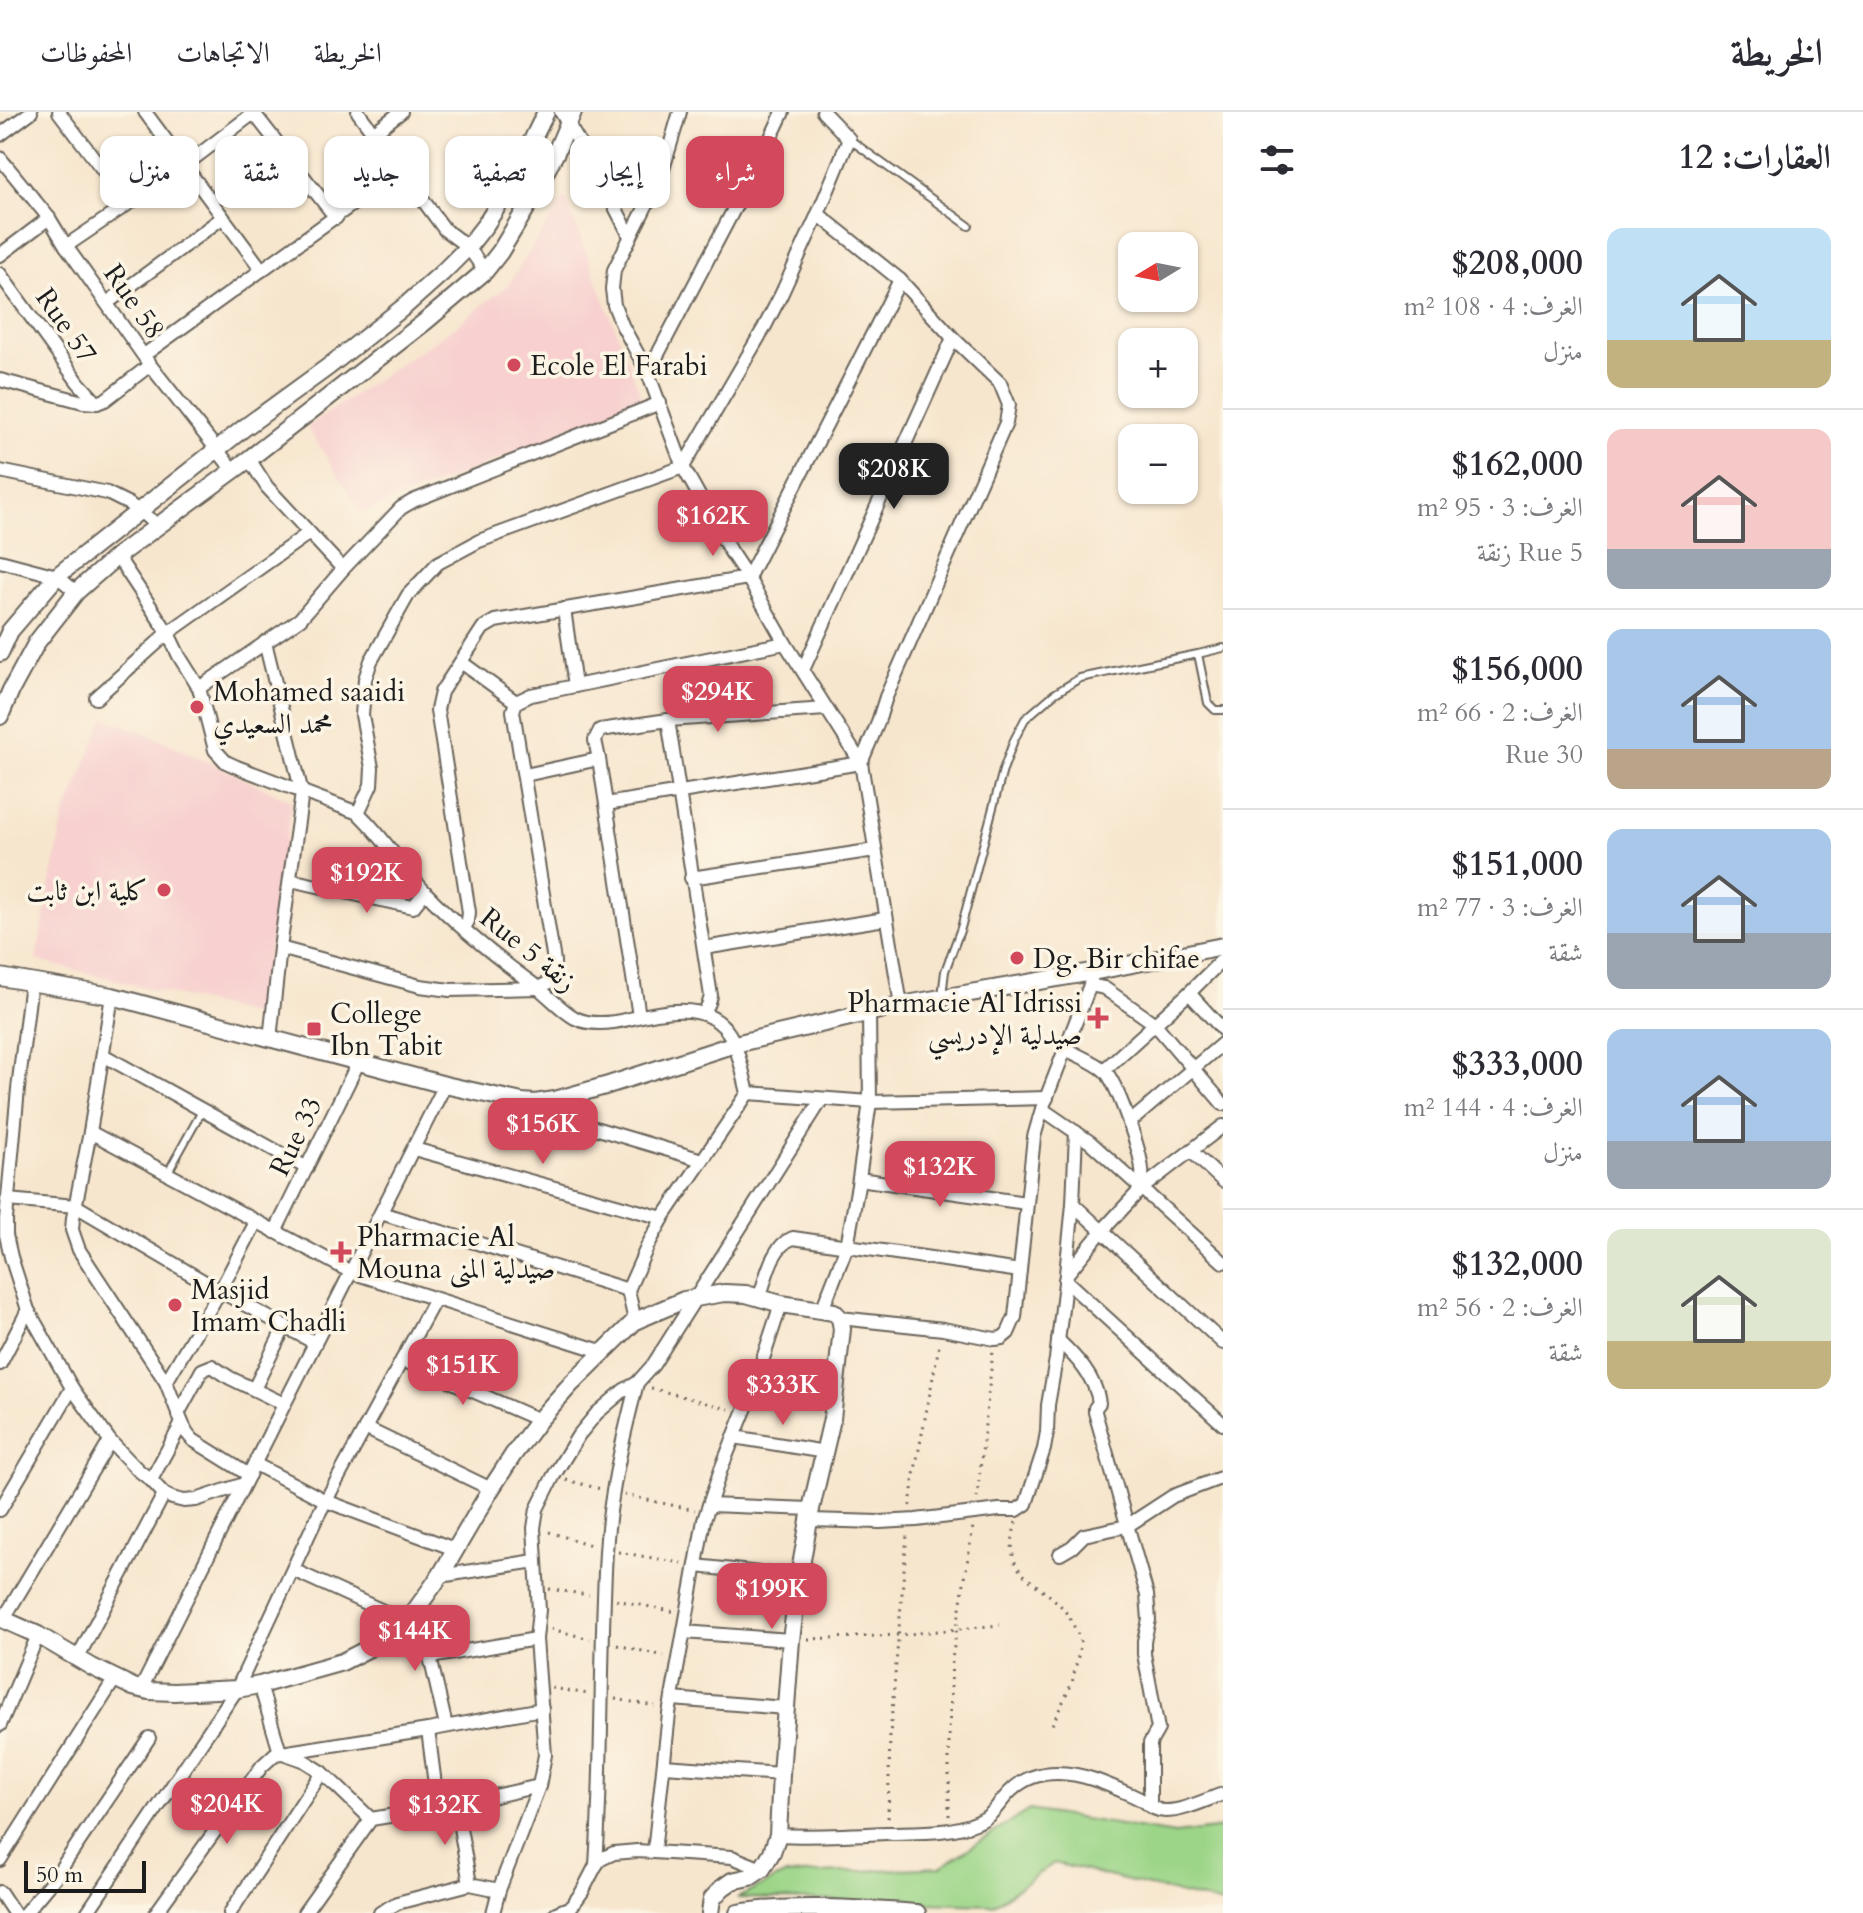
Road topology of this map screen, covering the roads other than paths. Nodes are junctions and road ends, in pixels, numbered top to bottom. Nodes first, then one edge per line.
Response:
1 (31, 112) edge
2 (59, 112) edge
3 (145, 112) edge
4 (254, 112) edge
5 (358, 112) edge
6 (401, 112) edge
7 (546, 112) edge
8 (680, 112) edge
9 (783, 112) edge
10 (823, 112) edge
11 (568, 116) edge
12 (373, 133) junction
13 (0, 135) edge
14 (162, 136) edge
15 (375, 136) edge
16 (849, 139) junction
17 (199, 154) edge
18 (0, 158) edge
19 (100, 166) edge
20 (199, 187) edge
21 (121, 208) edge
22 (349, 208) edge
23 (428, 208) edge
24 (818, 214) junction
25 (49, 218) junction
26 (222, 218) junction
27 (336, 218) junction
28 (969, 226) dead end
29 (630, 236) junction
30 (66, 246) junction
31 (468, 247) junction
32 (0, 255) edge
33 (262, 270) junction
34 (485, 271) junction
35 (0, 274) edge
36 (900, 280) junction
37 (107, 303) junction
38 (953, 338) junction
39 (147, 360) junction
40 (648, 373) junction
41 (0, 380) edge
42 (99, 402) junction
43 (660, 403) junction
44 (219, 450) junction
45 (249, 459) junction
46 (683, 467) junction
47 (233, 470) junction
48 (0, 471) edge
49 (138, 510) junction
50 (158, 525) junction
51 (309, 533) junction
52 (117, 556) junction
53 (0, 561) edge
54 (343, 569) junction
55 (57, 576) junction
56 (748, 578) junction
57 (76, 592) junction
58 (564, 609) junction
59 (5, 630) edge
60 (168, 633) junction
61 (265, 642) junction
62 (785, 643) junction
63 (1223, 648) edge
64 (0, 653) edge
65 (1198, 654) junction
66 (461, 662) junction
67 (803, 670) junction
68 (575, 686) junction
69 (199, 688) junction
70 (96, 698) dead end
71 (516, 702) junction
72 (826, 709) junction
73 (1223, 710) edge
74 (0, 716) edge
75 (668, 720) junction
76 (599, 759) junction
77 (861, 763) junction
78 (525, 775) junction
79 (302, 793) junction
80 (678, 793) junction
81 (606, 804) junction
82 (358, 813) junction
83 (875, 850) junction
84 (691, 878) junction
85 (290, 880) junction
86 (425, 892) junction
87 (885, 919) junction
88 (464, 928) junction
89 (1223, 946) edge
90 (280, 948) junction
91 (704, 948) junction
92 (1223, 959) edge
93 (0, 977) edge
94 (1091, 978) junction
95 (31, 982) junction
96 (538, 988) junction
97 (1189, 993) junction
98 (112, 996) junction
99 (942, 998) junction
100 (901, 1005) junction
101 (869, 1012) junction
102 (704, 1014) junction
103 (639, 1016) junction
104 (1155, 1024) junction
105 (1223, 1030) edge
106 (270, 1039) junction
107 (1223, 1043) edge
108 (735, 1044) junction
109 (1066, 1049) junction
110 (103, 1055) junction
111 (359, 1061) junction
112 (1193, 1068) junction
113 (1104, 1070) junction
114 (445, 1085) junction
115 (748, 1093) junction
116 (822, 1099) junction
117 (870, 1102) junction
118 (535, 1103) junction
119 (1044, 1103) junction
120 (1223, 1104) edge
121 (203, 1110) junction
122 (1129, 1123) junction
123 (1223, 1126) edge
124 (90, 1132) junction
125 (1076, 1132) junction
126 (414, 1149) junction
127 (1191, 1151) junction
128 (702, 1160) junction
129 (307, 1168) junction
130 (167, 1174) junction
131 (859, 1179) junction
132 (1223, 1181) edge
133 (1141, 1189) junction
134 (7, 1200) junction
135 (1026, 1203) junction
136 (1073, 1204) junction
137 (76, 1206) junction
138 (381, 1213) junction
139 (663, 1218) junction
140 (256, 1222) junction
141 (1102, 1231) junction
142 (275, 1232) junction
143 (847, 1246) junction
144 (1223, 1262) edge
145 (1020, 1271) junction
146 (351, 1272) junction
147 (1066, 1277) junction
148 (628, 1290) junction
149 (220, 1291) junction
150 (698, 1297) junction
151 (435, 1299) junction
152 (759, 1299) junction
153 (781, 1304) junction
154 (28, 1310) junction
155 (822, 1310) junction
156 (840, 1318) junction
157 (635, 1321) junction
158 (285, 1326) junction
159 (1058, 1340) junction
160 (315, 1343) junction
161 (1223, 1343) edge
162 (604, 1352) junction
163 (402, 1360) junction
164 (0, 1364) edge
165 (166, 1382) junction
166 (637, 1383) junction
167 (72, 1388) junction
168 (254, 1389) junction
169 (284, 1404) junction
170 (180, 1419) junction
171 (539, 1420) junction
172 (1223, 1424) edge
173 (365, 1428) junction
174 (734, 1437) junction
175 (110, 1441) junction
176 (825, 1452) junction
177 (250, 1474) junction
178 (1223, 1477) edge
179 (151, 1480) junction
180 (491, 1489) junction
181 (164, 1494) junction
182 (326, 1501) junction
183 (708, 1509) junction
184 (0, 1510) edge
185 (811, 1514) junction
186 (1127, 1526) junction
187 (457, 1550) junction
188 (1060, 1554) dead end
189 (535, 1561) junction
190 (696, 1566) junction
191 (293, 1570) junction
192 (440, 1576) junction
193 (799, 1577) junction
194 (411, 1616) junction
195 (2, 1619) edge
196 (684, 1632) junction
197 (38, 1635) junction
198 (536, 1639) junction
199 (791, 1640) junction
200 (430, 1657) junction
201 (77, 1659) junction
202 (116, 1677) junction
203 (260, 1685) junction
204 (141, 1689) junction
205 (237, 1689) junction
206 (672, 1699) junction
207 (786, 1708) junction
208 (542, 1709) junction
209 (0, 1725) edge
210 (446, 1726) junction
211 (428, 1730) junction
212 (149, 1738) dead end
213 (280, 1752) junction
214 (664, 1766) junction
215 (322, 1772) junction
216 (781, 1774) junction
217 (539, 1786) junction
218 (1223, 1794) edge
219 (456, 1805) junction
220 (1150, 1806) junction
221 (438, 1808) junction
222 (371, 1819) junction
223 (778, 1835) junction
224 (654, 1852) junction
225 (0, 1860) edge
226 (596, 1865) junction
227 (762, 1869) junction
228 (470, 1884) junction
229 (499, 1890) junction
230 (0, 1892) edge
231 (14, 1913) edge
232 (25, 1913) edge
233 (87, 1913) edge
234 (156, 1913) edge
235 (230, 1913) edge
236 (304, 1913) edge
237 (380, 1913) edge
238 (493, 1913) edge
239 (556, 1913) edge
240 (710, 1913) edge
241 (738, 1913) edge
242 (917, 1913) edge

1 - 13 street
2 - 19 street
3 - 14 street
4 - 17 street
4 - 27 street
5 - 12 street
6 - 12 street
7 - 31 street
8 - 29 street
9 - 40 street
10 - 16 street
11 - 29 street
11 - 34 street
12 - 15 street
16 - 24 street
16 - 28 lane
18 - 25 street, Rue 58
20 - 26 street
21 - 30 street
22 - 27 street
23 - 31 street
24 - 36 street
24 - 46 street
25 - 30 street, Rue 58
25 - 32 street
26 - 33 street
26 - 37 street
27 - 33 street
29 - 40 street
30 - 37 street, Rue 58
31 - 34 street
31 - 44 street
33 - 39 street
34 - 45 street
35 - 42 street, Rue 57
36 - 38 street
36 - 56 street
37 - 39 street, Rue 58
38 - 67 street
38 - 77 street
39 - 42 street
39 - 44 street, Rue 58
40 - 43 street
41 - 42 street
43 - 46 street
43 - 54 street
44 - 47 street, Rue 58
44 - 49 street
45 - 47 street
45 - 51 street
46 - 56 street
46 - 82 street
47 - 50 street
48 - 49 street
49 - 50 street
49 - 55 street
50 - 52 street
51 - 54 street
51 - 60 street
52 - 57 street
52 - 60 street
53 - 55 street
54 - 61 street
55 - 57 street
55 - 59 street
56 - 58 street
56 - 62 street
57 - 74 street
58 - 66 street
58 - 68 street
59 - 64 street
60 - 69 street
60 - 70 street
61 - 69 street
61 - 79 street
62 - 67 street
62 - 68 street
63 - 65 lane
65 - 73 lane
65 - 99 lane
66 - 71 street
66 - 88 street
67 - 72 street
68 - 71 street
69 - 79 street
71 - 78 street
72 - 75 street
72 - 77 street
75 - 76 street
75 - 80 street
76 - 78 street
76 - 81 street
77 - 80 street
77 - 83 street
78 - 96 street
79 - 82 street
79 - 85 street
80 - 81 street
80 - 84 street
81 - 103 street
82 - 86 street, Rue 5 زنقة
83 - 84 street
83 - 87 street
84 - 91 street
85 - 86 street
85 - 90 street
86 - 88 street, Rue 5 زنقة
87 - 91 street
87 - 100 street
88 - 96 street, Rue 5 زنقة
89 - 94 street
90 - 96 street
90 - 106 street
91 - 102 street
92 - 97 street
93 - 95 street
94 - 99 street
94 - 104 street
94 - 109 street
95 - 98 street
95 - 134 street
96 - 103 street, Rue 5 زنقة
97 - 104 street
97 - 105 street
98 - 106 street
98 - 110 street
99 - 100 street
100 - 101 street
101 - 108 street
101 - 117 street
102 - 103 street, Rue 5 زنقة
102 - 108 street
104 - 112 street
104 - 113 street
106 - 111 street
107 - 112 street
108 - 115 street
108 - 118 street
109 - 113 street
109 - 119 street
110 - 121 street
110 - 124 street
111 - 114 street
111 - 129 street, Rue 33
112 - 120 street
112 - 122 street
113 - 122 street
114 - 118 street
114 - 126 street
115 - 116 street
115 - 128 street
116 - 117 street
116 - 150 street
117 - 119 street
117 - 131 street
118 - 128 street
119 - 125 street
119 - 135 street
121 - 129 street
121 - 130 lane
122 - 133 street
123 - 127 street
124 - 130 street
124 - 137 street
125 - 133 street
125 - 136 street
126 - 138 street
126 - 139 street
127 - 132 street
127 - 133 street
128 - 139 street
129 - 142 street, Rue 33
130 - 140 street
131 - 135 street
131 - 143 street
133 - 141 street
133 - 144 street
134 - 137 street
134 - 154 street
135 - 145 street
136 - 141 street
136 - 147 street
137 - 149 street
137 - 165 street
138 - 146 street
138 - 148 street
139 - 148 street
140 - 142 street
140 - 149 street
141 - 147 street
141 - 161 street
142 - 146 street
143 - 145 street
143 - 152 street
143 - 155 street
145 - 156 street
146 - 151 street
146 - 160 street
147 - 159 street
147 - 172 street
148 - 157 street
149 - 158 street
149 - 165 street
150 - 152 street
150 - 157 street
150 - 166 street
151 - 162 street
151 - 163 street
152 - 153 street
153 - 155 street
153 - 174 street
154 - 164 street
154 - 167 street
155 - 156 street
156 - 176 street
157 - 162 street
158 - 160 street
158 - 168 street
159 - 185 street
159 - 186 street
160 - 169 street
162 - 171 street
163 - 171 street
163 - 173 street
165 - 170 street
166 - 189 street
166 - 226 street
167 - 175 street
167 - 184 street
168 - 169 street
168 - 170 street
169 - 177 street
170 - 177 street
170 - 179 street
171 - 180 street
173 - 180 street
173 - 182 street
174 - 176 street
174 - 183 street
175 - 179 street
175 - 195 street
176 - 185 street
177 - 181 street
177 - 182 street
177 - 204 street
178 - 186 street
179 - 181 street
180 - 187 street
181 - 201 street
182 - 187 street
182 - 191 street
183 - 185 street
183 - 190 street
185 - 193 street
186 - 188 street
186 - 220 street
187 - 192 street
189 - 192 street
189 - 198 street
190 - 193 street
190 - 196 street
191 - 194 street
191 - 205 street
192 - 194 street
193 - 199 street
194 - 200 street
194 - 203 street
195 - 197 street
196 - 199 street
196 - 206 street
197 - 201 street
197 - 209 street
198 - 200 street
198 - 208 street
199 - 207 street
200 - 210 street
201 - 202 street
202 - 204 street
202 - 225 street
203 - 205 street
203 - 213 street
204 - 205 street
205 - 233 street
206 - 207 street
206 - 214 street
207 - 216 street
208 - 210 street
208 - 217 street
210 - 211 street
211 - 213 street
211 - 221 street
212 - 232 street
213 - 215 street
213 - 234 street
214 - 216 street
214 - 224 street
215 - 222 street
215 - 235 street
216 - 223 street
217 - 219 street
217 - 229 street
218 - 220 street
219 - 221 street
219 - 228 street
220 - 223 street
221 - 222 street
222 - 236 street
223 - 227 street
224 - 226 street
224 - 227 street
226 - 239 street
227 - 240 street
228 - 229 street
228 - 237 street
229 - 238 street
230 - 231 street
241 - 242 street

